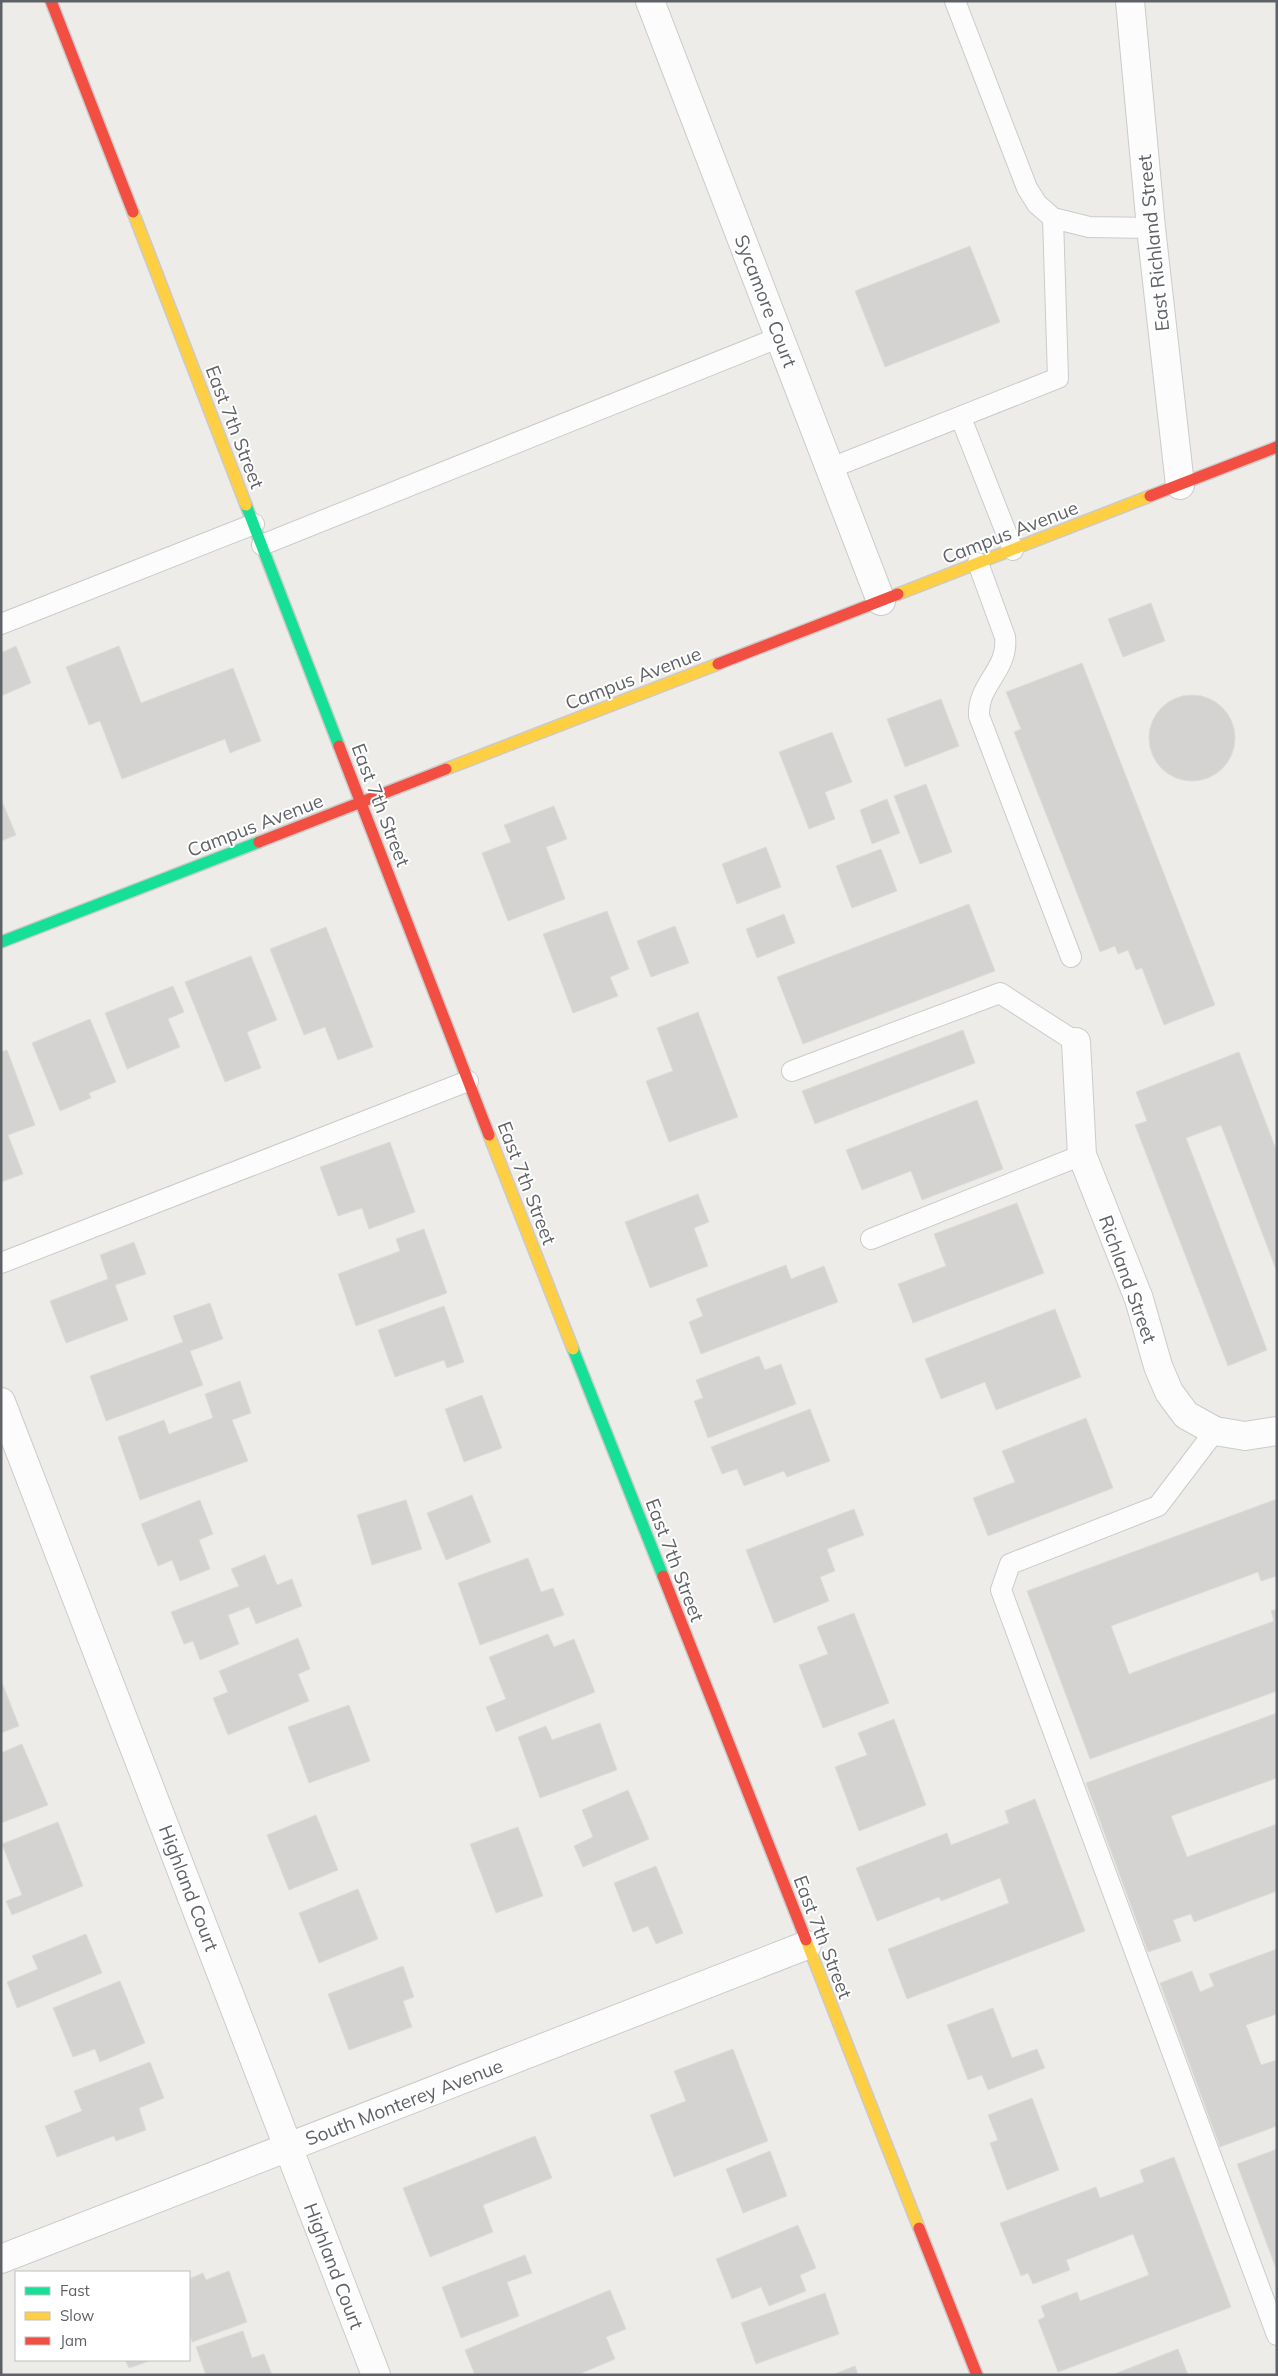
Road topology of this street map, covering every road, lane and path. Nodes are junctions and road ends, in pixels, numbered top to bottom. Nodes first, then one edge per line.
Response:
1 (51, 1) edge
2 (650, 1) edge
3 (955, 1) edge
4 (1130, 1) edge
5 (1053, 218) junction
6 (1151, 228) junction
7 (780, 337) junction
8 (961, 418) junction
9 (1277, 447) edge
10 (831, 468) junction
11 (1180, 485) junction
12 (254, 524) junction
13 (262, 545) junction
14 (1013, 550) junction
15 (978, 563) junction
16 (881, 601) junction
17 (1, 624) edge
18 (361, 802) junction
19 (1, 942) edge
20 (1070, 957) dead end
21 (1076, 1042) joint
22 (792, 1071) dead end
23 (468, 1081) junction
24 (1082, 1156) junction
25 (871, 1239) dead end
26 (1, 1263) edge
27 (1, 1402) edge
28 (1215, 1431) junction
29 (1277, 1431) edge
30 (807, 1944) junction
31 (288, 2148) junction
32 (1, 2259) edge
33 (1277, 2335) edge
34 (376, 2375) edge
35 (977, 2375) edge

1 - 12 street, East 7th Street
2 - 7 street, Sycamore Court
3 - 5 lane
4 - 6 street, East Richland Street
5 - 6 lane
5 - 8 lane
6 - 11 street, East Richland Street
7 - 10 street, Sycamore Court
7 - 13 lane
8 - 10 lane
8 - 14 lane
9 - 11 street, Campus Avenue
10 - 16 street, Sycamore Court
11 - 14 street, Campus Avenue
12 - 13 street, East 7th Street
12 - 17 lane
13 - 18 street, East 7th Street
14 - 15 street, Campus Avenue
15 - 16 street, Campus Avenue
15 - 20 lane
16 - 18 street, Campus Avenue
18 - 19 street, Campus Avenue
18 - 23 street, East 7th Street
21 - 22 lane
21 - 24 street, Richland Street
23 - 26 lane
23 - 30 street, East 7th Street
24 - 25 lane
24 - 28 street, Richland Street
27 - 31 street, Highland Court
28 - 29 street, Richland Street
28 - 33 lane
30 - 31 street, South Monterey Avenue
30 - 35 street, East 7th Street
31 - 32 street, South Monterey Avenue
31 - 34 street, Highland Court

